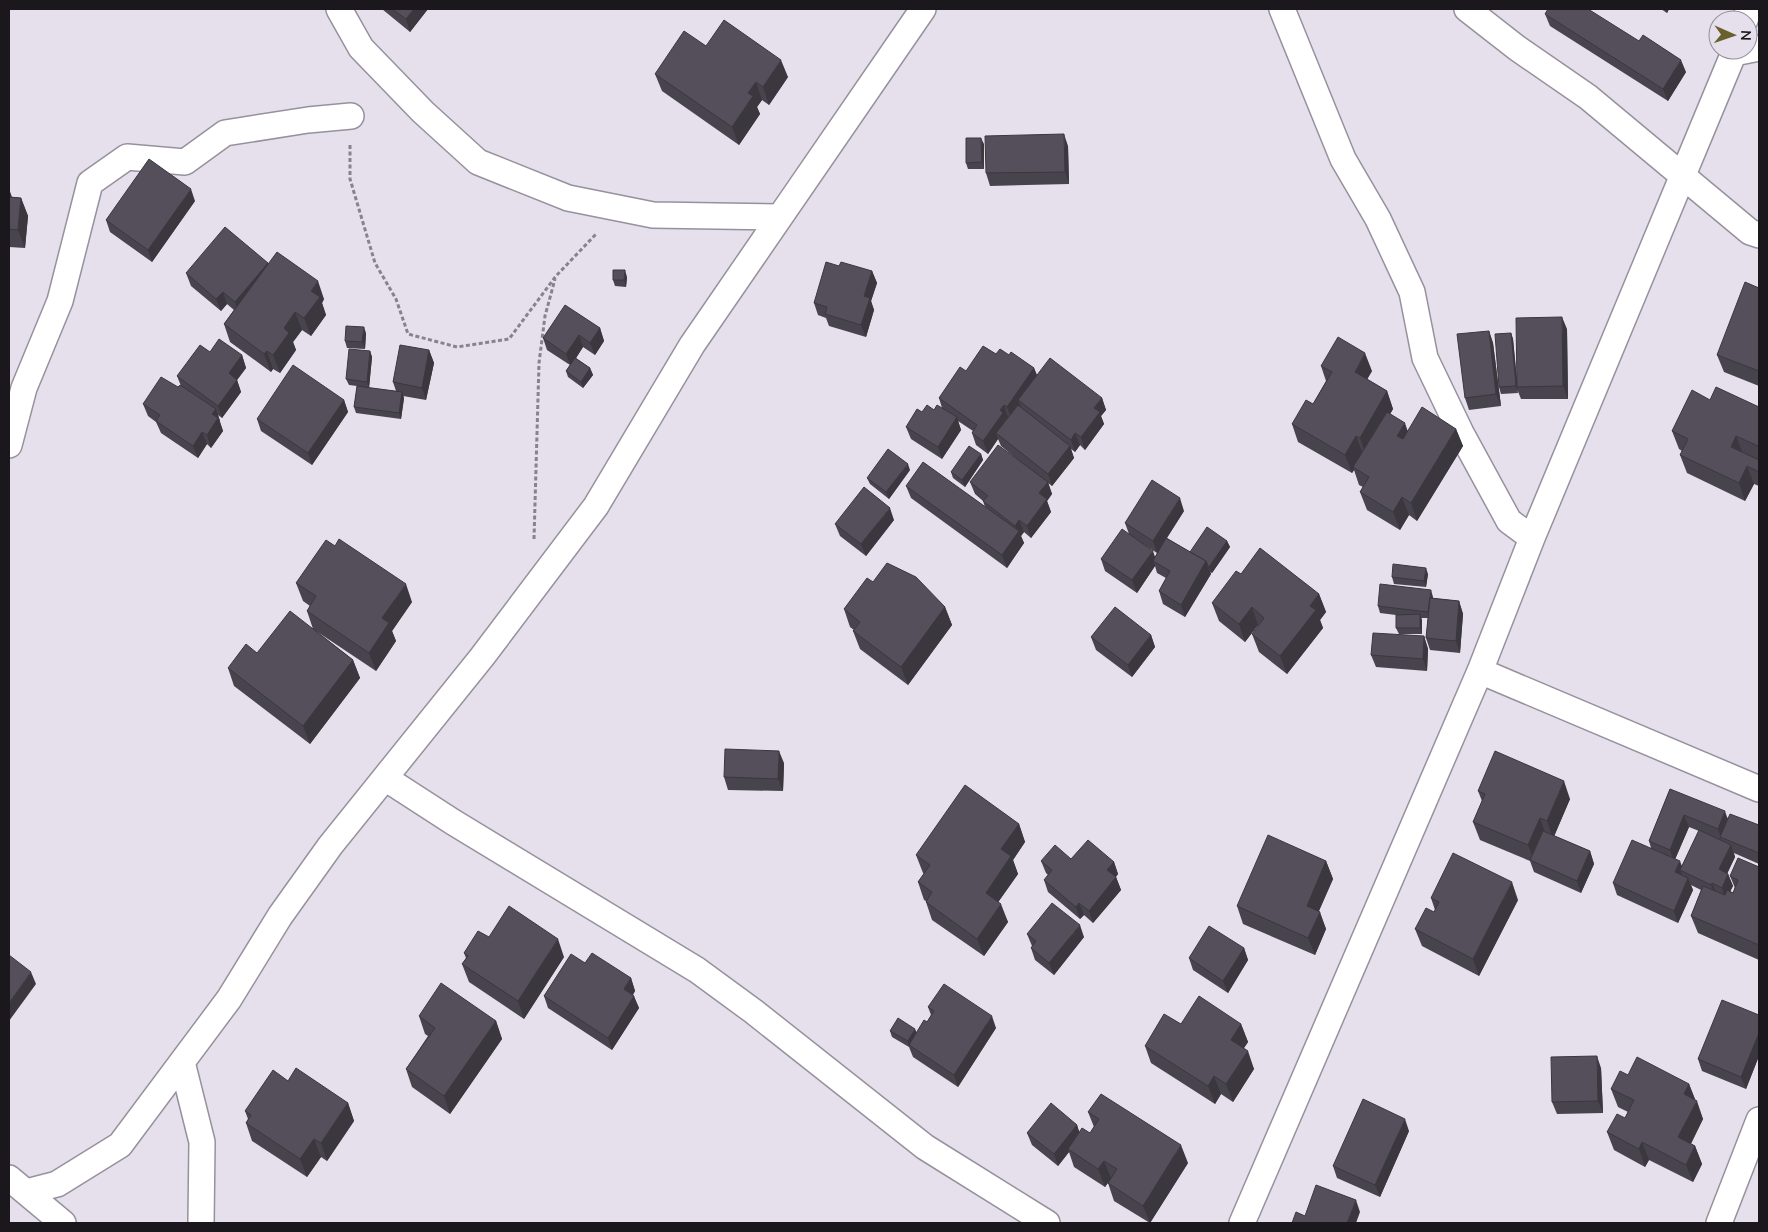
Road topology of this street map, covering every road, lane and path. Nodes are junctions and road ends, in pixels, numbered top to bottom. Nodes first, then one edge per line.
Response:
1 (339, 9) edge
2 (922, 9) edge
3 (1282, 9) edge
4 (1467, 9) edge
5 (1731, 60) edge
6 (351, 116) joint
7 (1684, 175) junction
8 (780, 217) junction
9 (603, 227) dead end
10 (1759, 235) edge
11 (556, 276) junction
12 (9, 445) edge
13 (1532, 538) junction
14 (534, 543) dead end
15 (1480, 672) junction
16 (385, 778) junction
17 (1759, 789) edge
18 (182, 1062) junction
19 (1759, 1120) edge
20 (17, 1185) edge
21 (63, 1223) edge
22 (201, 1223) edge
23 (1047, 1223) edge
24 (1242, 1223) edge
25 (1719, 1223) edge

1 - 8 street
2 - 8 street
3 - 13 street
4 - 7 street
5 - 7 street
6 - 11 path
6 - 12 street
7 - 10 street
7 - 13 street
8 - 16 street
9 - 11 path
11 - 14 path
13 - 15 street
15 - 17 street
15 - 24 street
16 - 18 street
16 - 23 street
18 - 20 street
18 - 22 street
19 - 25 street
20 - 21 street

